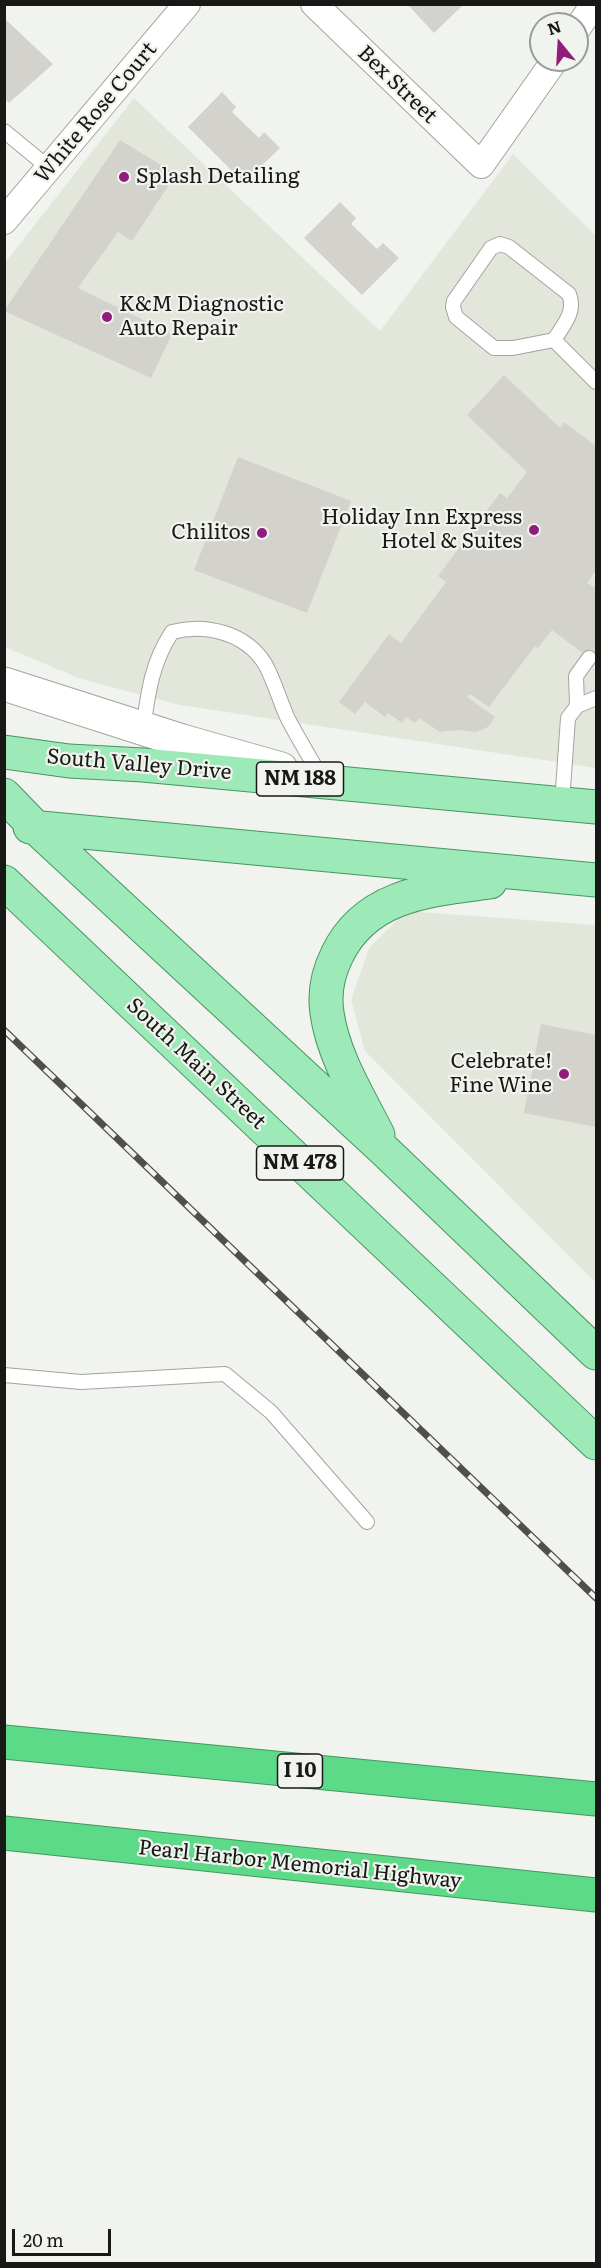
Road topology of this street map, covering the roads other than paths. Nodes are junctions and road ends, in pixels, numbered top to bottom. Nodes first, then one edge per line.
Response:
1 (187, 4) edge
2 (314, 4) edge
3 (547, 72) edge
4 (4, 131) edge
5 (49, 168) junction
6 (4, 221) edge
7 (554, 340) junction
8 (597, 382) edge
9 (589, 658) dead end
10 (4, 684) edge
11 (597, 698) edge
12 (577, 706) junction
13 (143, 729) junction
14 (4, 752) edge
15 (323, 781) junction
16 (4, 795) edge
17 (562, 804) junction
18 (597, 807) edge
19 (20, 826) edge
20 (544, 874) junction
21 (597, 880) edge
22 (4, 882) edge
23 (385, 1151) junction
24 (597, 1353) edge
25 (4, 1375) edge
26 (597, 1443) edge
27 (367, 1522) dead end
28 (4, 1742) edge
29 (597, 1799) edge
30 (4, 1833) edge
31 (597, 1895) edge

1 - 5 street, White Rose Court
2 - 3 street, Bex Street
4 - 5 lane
5 - 6 street, White Rose Court
7 - 7 lane
7 - 8 lane
9 - 12 lane
10 - 13 main road
11 - 12 lane
12 - 17 lane
13 - 15 main road
13 - 15 lane
14 - 15 main road, South Valley Drive / NM 188
15 - 17 main road, South Valley Drive / NM 188
16 - 19 main road, NM 478
17 - 18 main road, South Valley Drive / NM 188
19 - 20 main road
19 - 23 main road, NM 478
20 - 21 main road
20 - 23 main road
22 - 26 main road, South Main Street / NM 478
23 - 24 main road, NM 478
25 - 27 lane
28 - 29 highway, I 10
30 - 31 highway, Pearl Harbor Memorial Highway

